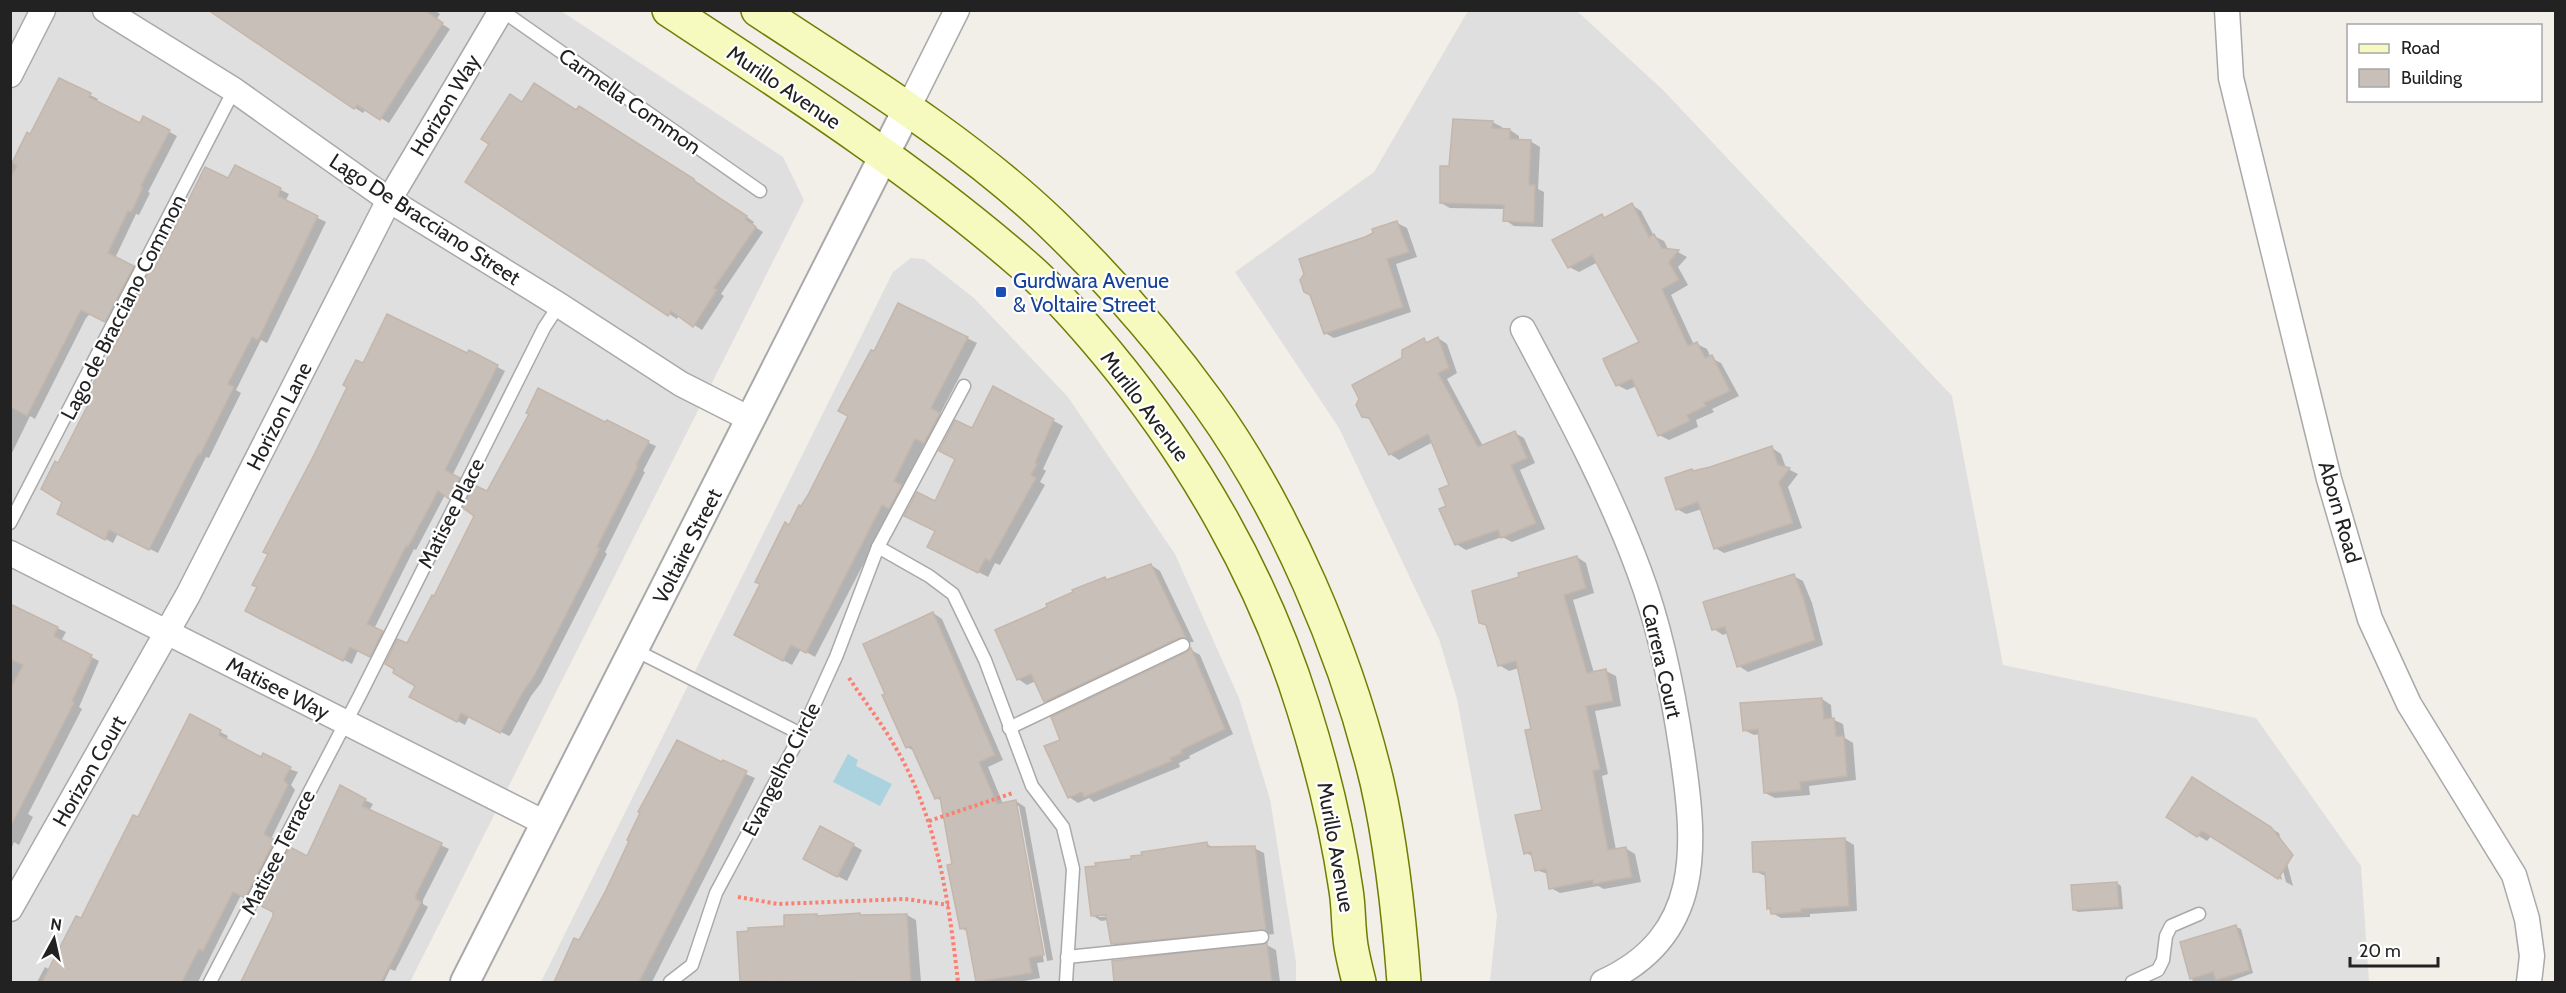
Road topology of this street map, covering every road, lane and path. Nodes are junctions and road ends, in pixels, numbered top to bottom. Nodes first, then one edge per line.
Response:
1 (43, 10) edge
2 (105, 10) edge
3 (669, 10) edge
4 (758, 10) edge
5 (957, 10) edge
6 (2227, 10) edge
7 (501, 11) edge
8 (10, 75) edge
9 (234, 90) junction
10 (907, 110) junction
11 (885, 154) junction
12 (760, 191) dead end
13 (390, 200) junction
14 (559, 305) junction
15 (1524, 329) dead end
16 (964, 386) dead end
17 (750, 419) junction
18 (10, 523) edge
19 (878, 547) junction
20 (10, 554) edge
21 (167, 632) junction
22 (1183, 645) dead end
23 (635, 650) junction
24 (836, 657) junction
25 (345, 722) junction
26 (1009, 728) junction
27 (801, 734) junction
28 (1032, 786) junction
29 (929, 821) junction
30 (545, 823) junction
31 (716, 893) junction
32 (949, 905) junction
33 (10, 909) edge
34 (2199, 914) dead end
35 (1262, 937) dead end
36 (1351, 946) junction
37 (1067, 957) junction
38 (210, 982) edge
39 (465, 982) edge
40 (671, 982) edge
41 (958, 982) edge
42 (1066, 982) edge
43 (1350, 982) edge
44 (1359, 982) edge
45 (1404, 982) edge
46 (1603, 982) edge
47 (2132, 982) edge
48 (2529, 982) edge

1 - 8 street
2 - 9 street, Lago De Bracciano Street
3 - 11 main road, Murillo Avenue
4 - 10 main road
5 - 10 street
6 - 48 street, Aborn Road
7 - 12 lane, Carmella Common
7 - 13 street, Horizon Way
9 - 13 street, Lago De Bracciano Street
9 - 18 lane, Lago de Bracciano Common
10 - 11 street, Voltaire Street
10 - 45 main road
11 - 17 street, Voltaire Street
11 - 36 main road, Murillo Avenue
13 - 14 street, Lago De Bracciano Street
13 - 21 street, Horizon Lane
14 - 17 street, Lago De Bracciano Street
14 - 25 lane, Matisee Place
15 - 46 street, Carrera Court
16 - 19 lane, Evangelho Circle
17 - 23 street, Voltaire Street
19 - 24 lane, Evangelho Circle
19 - 26 lane
20 - 21 street, Matisee Way
21 - 25 street, Matisee Way
21 - 33 street, Horizon Court
22 - 26 lane
23 - 27 lane
23 - 30 street, Voltaire Street
24 - 27 lane, Evangelho Circle
24 - 29 path
25 - 30 street, Matisee Way
25 - 38 lane, Matisee Terrace
26 - 28 lane
27 - 31 lane, Evangelho Circle
28 - 29 path
28 - 37 lane
29 - 32 path
30 - 39 street, Voltaire Street
31 - 32 path
31 - 40 lane, Evangelho Circle
32 - 41 path
34 - 47 lane
35 - 37 lane
36 - 43 main road
36 - 44 main road, Murillo Avenue
37 - 42 lane

